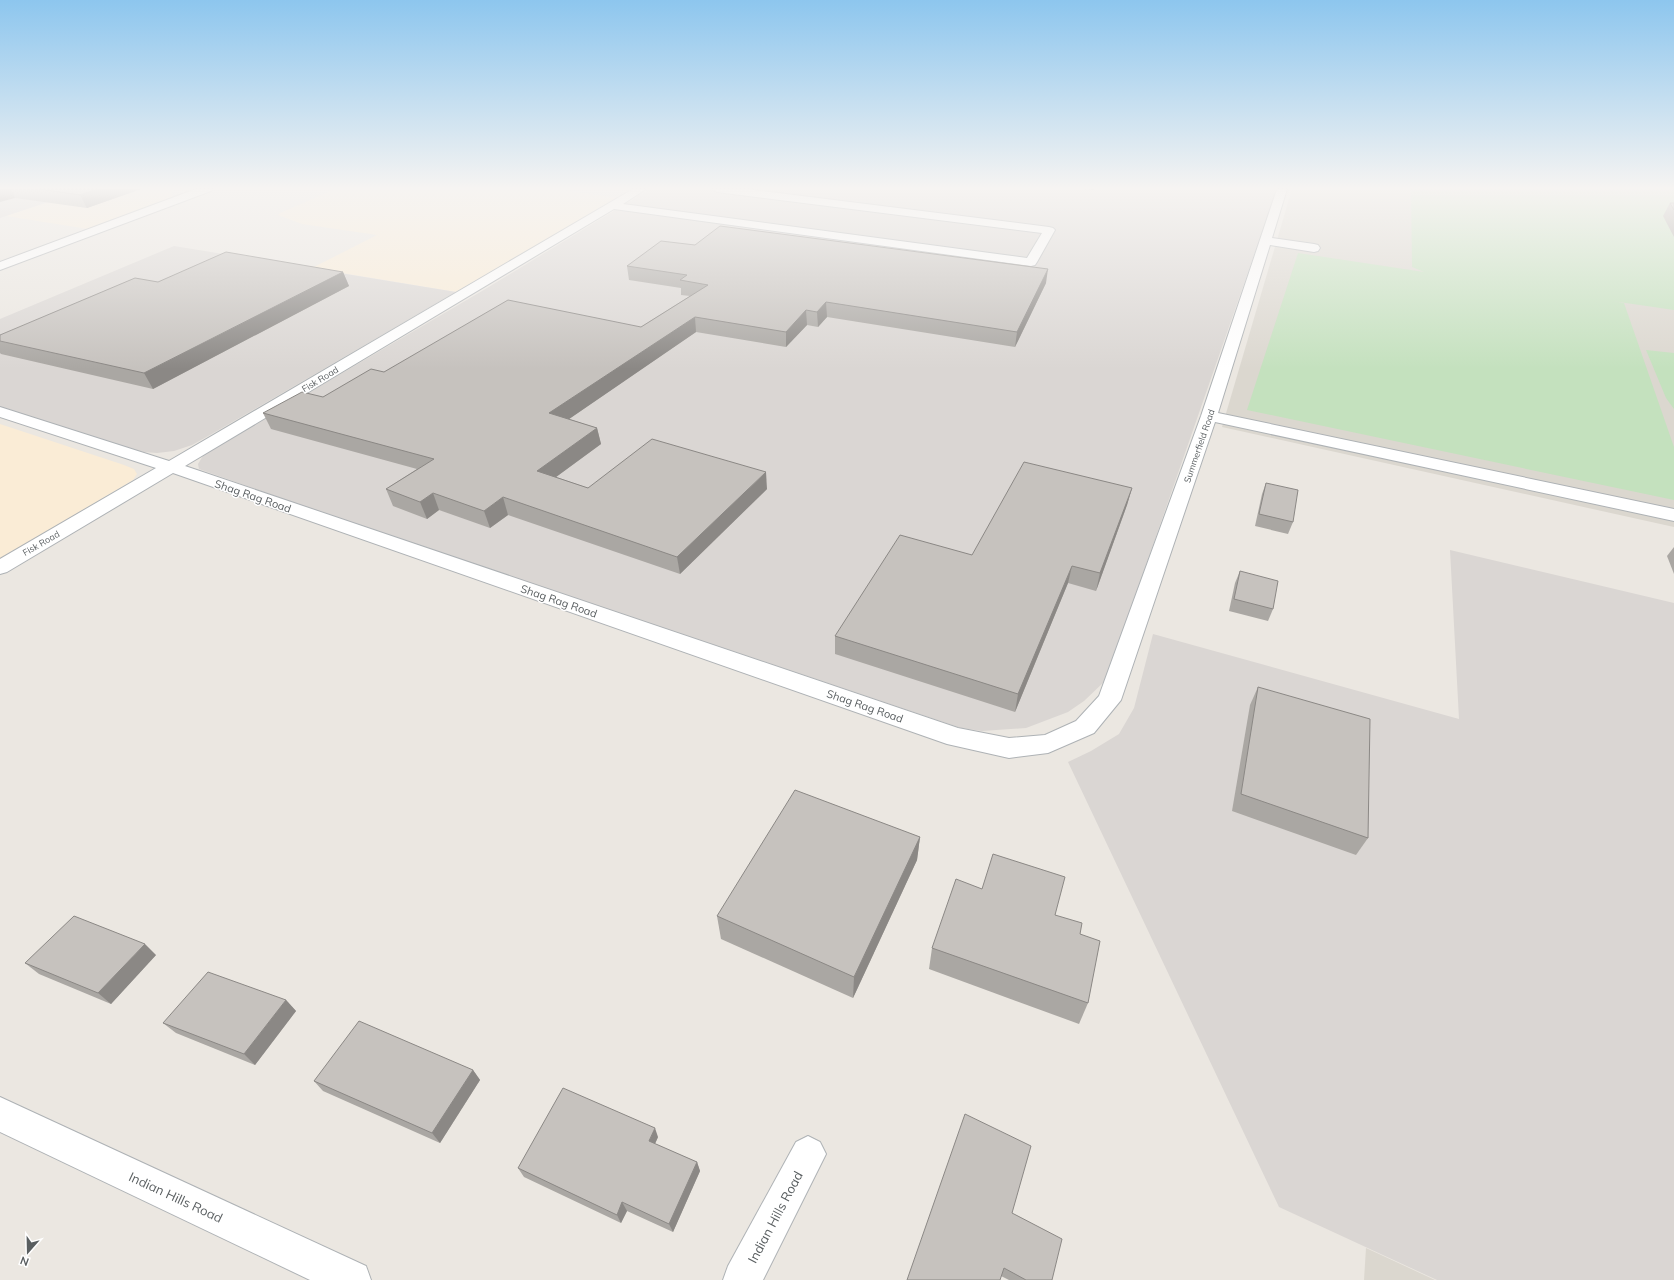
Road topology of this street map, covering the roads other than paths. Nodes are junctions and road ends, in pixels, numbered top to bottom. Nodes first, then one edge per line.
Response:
1 (46, 249) edge
2 (540, 249) edge
3 (932, 249) edge
4 (1038, 249) edge
5 (1263, 249) edge
6 (0, 266) edge
7 (0, 412) edge
8 (1209, 416) junction
9 (171, 468) junction
10 (1674, 515) edge
11 (0, 568) edge
12 (1109, 700) joint
13 (0, 1114) edge
14 (808, 1154) dead end
15 (352, 1280) edge
16 (742, 1280) edge

1 - 6 street
2 - 9 street, Fisk Road
3 - 4 street
5 - 8 street, Summerfield Road
7 - 9 street, Shag Rag Road
8 - 10 street
8 - 12 street, Summerfield Road
9 - 11 street, Fisk Road
9 - 12 street, Shag Rag Road
13 - 15 street, Indian Hills Road
14 - 16 street, Indian Hills Road

